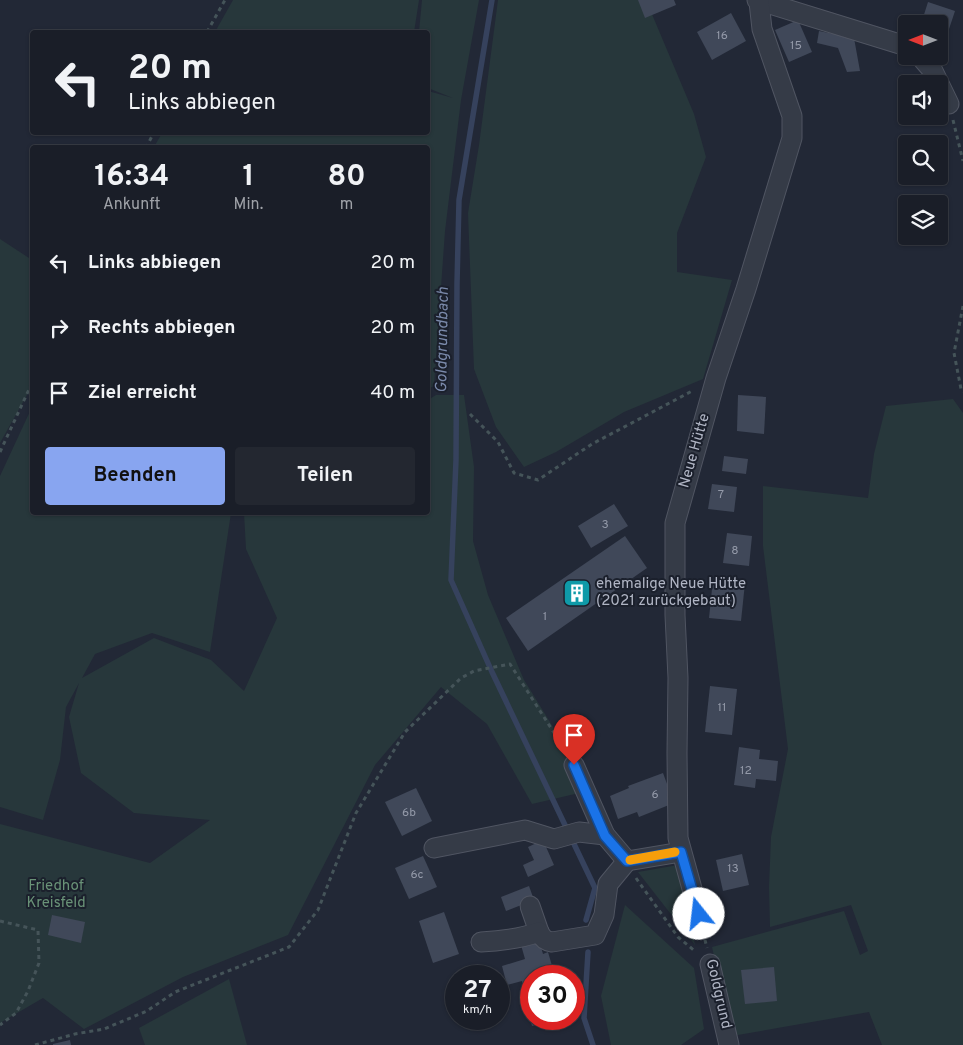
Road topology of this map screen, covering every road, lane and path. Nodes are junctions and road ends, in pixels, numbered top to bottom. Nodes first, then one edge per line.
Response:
1 (225, 0) edge
2 (758, 1) edge
3 (208, 30) edge
4 (898, 44) edge
5 (928, 65) edge
6 (949, 104) joint
7 (963, 161) edge
8 (963, 306) edge
9 (716, 378) junction
10 (30, 387) edge
11 (963, 392) edge
12 (470, 414) dead end
13 (0, 452) edge
14 (574, 765) joint
15 (605, 836) junction
16 (434, 848) dead end
17 (681, 852) junction
18 (627, 861) junction
19 (530, 906) dead end
20 (699, 914) joint
21 (0, 921) edge
22 (539, 932) junction
23 (481, 942) dead end
24 (710, 964) junction
25 (0, 1025) edge
26 (34, 1045) edge
27 (730, 1045) edge

1 - 3 path
2 - 4 street
2 - 9 street, Neue Hütte
5 - 6 street
6 - 7 path
8 - 11 path
9 - 12 path
9 - 17 street, Neue Hütte
10 - 13 path
14 - 15 street
14 - 26 path
15 - 16 street
15 - 18 street
17 - 18 street
17 - 20 street, Neue Hütte
18 - 22 street
18 - 24 path
19 - 22 street
20 - 24 path, Goldgrund
21 - 25 path
22 - 23 street
24 - 27 street, Goldgrund

